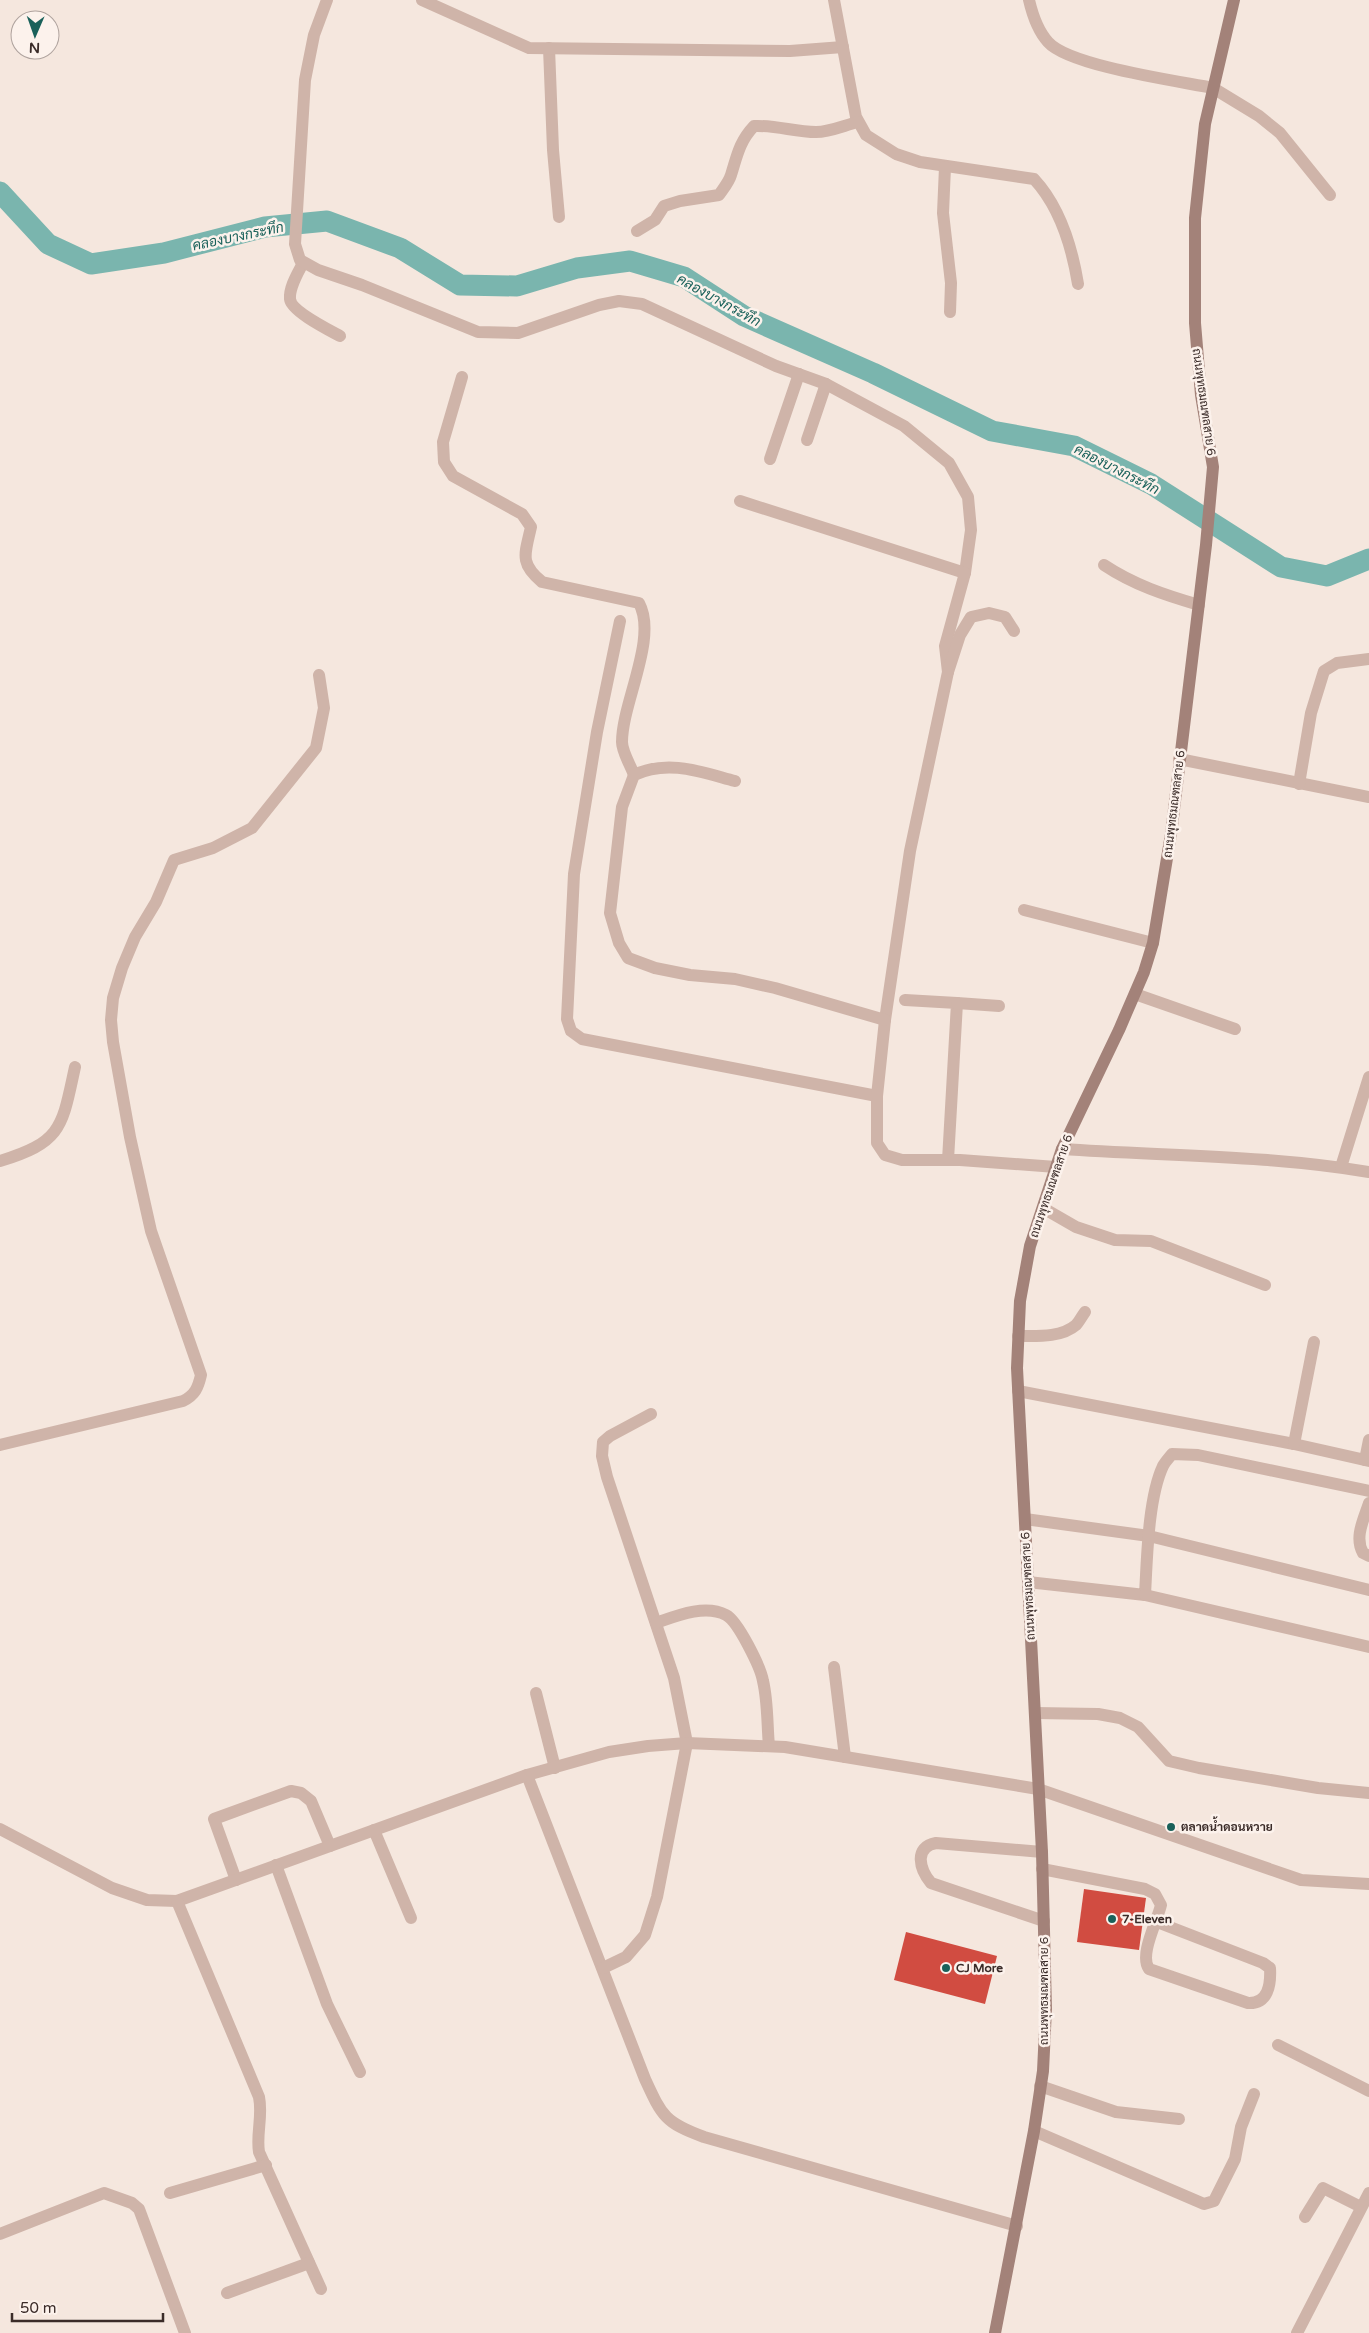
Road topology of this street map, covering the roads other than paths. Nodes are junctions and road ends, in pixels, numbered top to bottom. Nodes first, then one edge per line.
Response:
1 (327, 0) edge
2 (422, 0) edge
3 (834, 0) edge
4 (1029, 0) edge
5 (1234, 0) edge
6 (843, 47) junction
7 (550, 48) junction
8 (1213, 88) junction
9 (858, 122) junction
10 (945, 167) junction
11 (1330, 195) dead end
12 (559, 217) dead end
13 (637, 230) dead end
14 (303, 262) junction
15 (1078, 284) dead end
16 (950, 312) dead end
17 (340, 336) dead end
18 (799, 374) junction
19 (462, 378) dead end
20 (826, 384) junction
21 (807, 440) dead end
22 (770, 459) dead end
23 (740, 501) dead end
24 (1104, 566) dead end
25 (965, 573) junction
26 (1199, 605) junction
27 (620, 621) dead end
28 (1014, 632) dead end
29 (1369, 659) edge
30 (948, 672) junction
31 (319, 675) dead end
32 (1179, 759) junction
33 (634, 775) junction
34 (735, 781) dead end
35 (1299, 784) junction
36 (1369, 797) edge
37 (1024, 910) dead end
38 (1153, 943) junction
39 (1135, 994) junction
40 (905, 1000) dead end
41 (957, 1003) junction
42 (999, 1006) dead end
43 (885, 1020) junction
44 (1235, 1029) dead end
45 (75, 1067) dead end
46 (1369, 1077) edge
47 (877, 1096) junction
48 (1062, 1149) junction
49 (948, 1160) junction
50 (0, 1161) edge
51 (1056, 1167) junction
52 (1341, 1167) junction
53 (1369, 1172) edge
54 (1043, 1208) junction
55 (1265, 1285) dead end
56 (1084, 1312) dead end
57 (1018, 1336) junction
58 (1314, 1342) dead end
59 (1018, 1391) junction
60 (651, 1414) dead end
61 (1369, 1440) edge
62 (1294, 1444) junction
63 (0, 1446) edge
64 (1367, 1461) edge
65 (1369, 1491) edge
66 (1369, 1503) edge
67 (1025, 1519) junction
68 (1149, 1536) junction
69 (1369, 1556) edge
70 (1028, 1582) junction
71 (1369, 1590) edge
72 (1144, 1595) junction
73 (656, 1623) junction
74 (1369, 1647) edge
75 (834, 1667) dead end
76 (536, 1694) dead end
77 (1035, 1712) junction
78 (688, 1743) junction
79 (769, 1746) junction
80 (845, 1757) junction
81 (555, 1768) junction
82 (526, 1775) junction
83 (1038, 1789) junction
84 (1369, 1793) edge
85 (0, 1829) edge
86 (374, 1830) junction
87 (330, 1846) junction
88 (1042, 1852) junction
89 (276, 1865) junction
90 (1042, 1869) junction
91 (236, 1880) junction
92 (1369, 1884) edge
93 (177, 1901) junction
94 (411, 1918) dead end
95 (1044, 1921) junction
96 (1157, 1922) junction
97 (603, 1968) junction
98 (1278, 2045) dead end
99 (360, 2072) dead end
100 (1040, 2086) junction
101 (1369, 2091) edge
102 (1254, 2094) dead end
103 (1179, 2119) dead end
104 (1034, 2131) junction
105 (266, 2165) junction
106 (170, 2193) dead end
107 (1369, 2193) edge
108 (1361, 2207) junction
109 (1305, 2216) dead end
110 (1017, 2226) junction
111 (0, 2234) edge
112 (309, 2263) junction
113 (320, 2289) dead end
114 (227, 2293) dead end
115 (185, 2333) edge
116 (995, 2333) edge
117 (1297, 2333) edge

1 - 14 street
2 - 7 street
3 - 6 street
4 - 8 street
5 - 8 main road, ถนนพุทธมณฑลสาย 6
6 - 7 street
6 - 9 street
7 - 12 street
8 - 11 street
8 - 26 main road, ถนนพุทธมณฑลสาย 6
9 - 10 street
9 - 13 street
10 - 15 street
10 - 16 street
14 - 17 street
14 - 18 street
18 - 20 street
18 - 22 street
19 - 33 street
20 - 21 street
20 - 25 street
23 - 25 street
24 - 26 street
25 - 30 street
26 - 32 main road, ถนนพุทธมณฑลสาย 6
27 - 47 street
28 - 30 street
29 - 35 street
30 - 43 street
31 - 63 street
32 - 35 street
32 - 38 main road, ถนนพุทธมณฑลสาย 6
33 - 34 street
33 - 43 street
35 - 36 street
37 - 38 street
38 - 39 main road, ถนนพุทธมณฑลสาย 6
39 - 44 street
39 - 48 main road, ถนนพุทธมณฑลสาย 6
40 - 41 street
41 - 42 street
41 - 49 street
43 - 47 street
45 - 50 street
46 - 52 street
47 - 49 street
48 - 51 main road, ถนนพุทธมณฑลสาย 6
48 - 52 street
49 - 51 street
51 - 54 main road, ถนนพุทธมณฑลสาย 6
52 - 53 street
54 - 55 street
54 - 57 main road, ถนนพุทธมณฑลสาย 6
56 - 57 street
57 - 59 main road, ถนนพุทธมณฑลสาย 6
58 - 62 street
59 - 62 street
59 - 67 main road, ถนนพุทธมณฑลสาย 6
60 - 73 street
61 - 64 street
62 - 64 street
65 - 68 street
66 - 69 street
67 - 68 street
67 - 70 main road, ถนนพุทธมณฑลสาย 6
68 - 71 street
68 - 72 street
70 - 72 street
70 - 77 main road, ถนนพุทธมณฑลสาย 6
72 - 74 street
73 - 78 street
73 - 79 street
75 - 80 street
76 - 81 street
77 - 83 main road, ถนนพุทธมณฑลสาย 6
77 - 84 street
78 - 79 street
78 - 81 street
78 - 97 street
79 - 80 street
80 - 83 street
81 - 82 street
82 - 86 street
82 - 97 street
83 - 88 main road, ถนนพุทธมณฑลสาย 6
83 - 92 street
85 - 93 street
86 - 87 street
86 - 94 street
87 - 89 street
87 - 91 street
88 - 90 main road, ถนนพุทธมณฑลสาย 6
88 - 95 street
89 - 91 street
89 - 99 street
90 - 95 main road, ถนนพุทธมณฑลสาย 6
90 - 96 street
91 - 93 street
93 - 105 street
95 - 100 main road, ถนนพุทธมณฑลสาย 6
96 - 96 street
97 - 110 street
98 - 101 street
100 - 103 street
100 - 104 main road, ถนนพุทธมณฑลสาย 6
102 - 104 street
104 - 110 main road, ถนนพุทธมณฑลสาย 6
105 - 106 street
105 - 112 street
107 - 108 street
108 - 109 street
108 - 117 street
110 - 116 main road, ถนนพุทธมณฑลสาย 6
111 - 115 street
112 - 113 street
112 - 114 street

